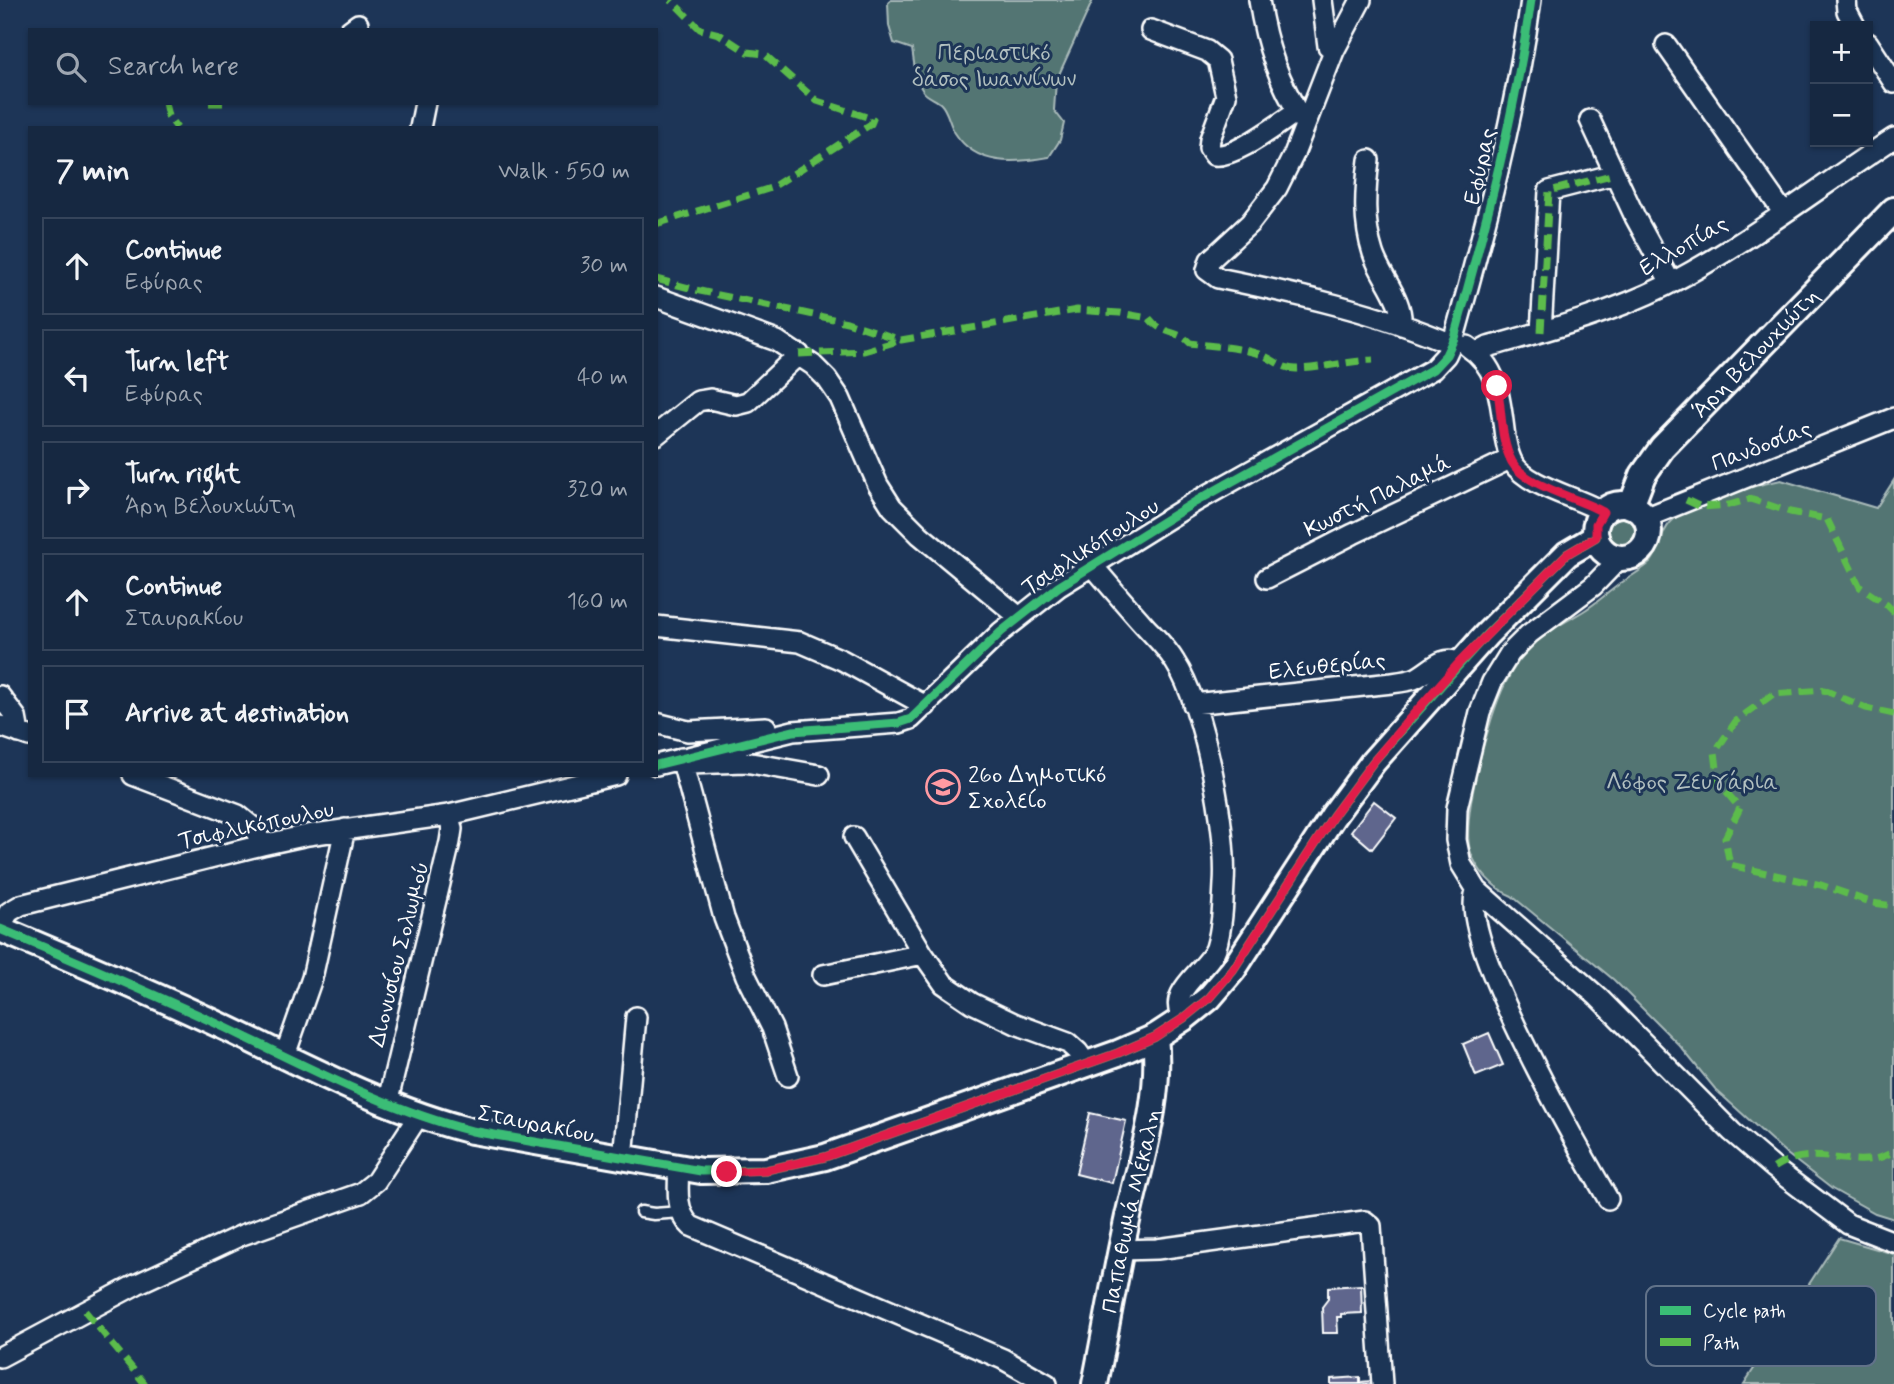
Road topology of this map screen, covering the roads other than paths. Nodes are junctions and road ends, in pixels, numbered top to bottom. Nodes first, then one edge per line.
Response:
1 (1259, 0) edge
2 (1322, 0) edge
3 (1361, 0) edge
4 (1531, 0) edge
5 (1846, 0) edge
6 (1852, 21) edge
7 (1151, 30) dead end
8 (1666, 45) dead end
9 (1334, 51) junction
10 (1873, 51) edge
11 (1894, 83) edge
12 (425, 105) edge
13 (1301, 118) junction
14 (1590, 120) dead end
15 (420, 126) edge
16 (1894, 138) edge
17 (1369, 160) dead end
18 (1615, 174) junction
19 (1894, 210) edge
20 (1783, 212) junction
21 (1671, 283) junction
22 (658, 298) edge
23 (1401, 325) junction
24 (1541, 332) junction
25 (1453, 341) junction
26 (1477, 353) junction
27 (799, 354) junction
28 (1894, 418) edge
29 (658, 433) edge
30 (1510, 459) junction
31 (1603, 512) junction
32 (1638, 512) junction
33 (1596, 537) junction
34 (1621, 557) junction
35 (1092, 565) junction
36 (1267, 578) dead end
37 (1018, 616) junction
38 (658, 626) edge
39 (1459, 663) junction
40 (0, 696) edge
41 (1193, 704) junction
42 (926, 706) junction
43 (658, 724) edge
44 (0, 726) edge
45 (804, 730) junction
46 (24, 735) edge
47 (681, 758) junction
48 (658, 764) edge
49 (819, 775) dead end
50 (138, 777) edge
51 (608, 777) edge
52 (449, 815) junction
53 (345, 829) junction
54 (854, 837) dead end
55 (262, 845) junction
56 (1477, 890) junction
57 (0, 928) edge
58 (923, 954) junction
59 (823, 975) dead end
60 (636, 1017) dead end
61 (1184, 1018) junction
62 (1155, 1037) junction
63 (285, 1055) junction
64 (1087, 1065) junction
65 (788, 1076) dead end
66 (387, 1104) junction
67 (419, 1115) junction
68 (623, 1158) junction
69 (679, 1168) junction
70 (1608, 1199) dead end
71 (641, 1212) dead end
72 (681, 1212) junction
73 (1894, 1242) edge
74 (1121, 1250) junction
75 (0, 1357) edge
76 (1047, 1384) edge
77 (1095, 1384) edge
78 (1382, 1384) edge

1 - 13 street
2 - 9 street
3 - 9 street
4 - 25 street, Εφύρας
5 - 6 street
7 - 13 street
8 - 20 street
9 - 13 street
10 - 11 street
12 - 15 street
13 - 23 street
14 - 18 street
16 - 20 street, Ελλοπίας
17 - 23 street
18 - 21 street
18 - 24 street
19 - 32 street, Άρη Βελουχιώτη
20 - 21 street, Ελλοπίας
21 - 24 street, Ελλοπίας
22 - 27 street
23 - 25 street
24 - 26 street, Ελλοπίας
25 - 26 street
25 - 35 street, Τσιφλικόπουλου
26 - 30 street
27 - 29 street
27 - 37 street
28 - 32 street, Πανδοσίας
30 - 31 street
30 - 36 street, Κωστή Παλαμά
31 - 32 street
31 - 33 street
32 - 34 street
33 - 34 street
33 - 39 street
34 - 56 street
35 - 37 street, Τσιφλικόπουλου
35 - 41 street
37 - 42 street, Τσιφλικόπουλου
38 - 42 street
39 - 41 street, Ελευθερίας
39 - 61 street
40 - 46 street
41 - 61 street
42 - 45 street, Τσιφλικόπουλου
43 - 45 street
44 - 46 street
45 - 47 street, Τσιφλικόπουλου
47 - 48 street, Τσιφλικόπουλου
47 - 49 street
47 - 65 street
50 - 55 street
51 - 52 street, Τσιφλικόπουλου
52 - 53 street, Τσιφλικόπουλου
52 - 66 street, Διονυσίου Σολωμού
53 - 55 street, Τσιφλικόπουλου
53 - 63 street
54 - 58 street
55 - 57 street, Τσιφλικόπουλου
56 - 70 street
56 - 73 street
57 - 63 street, Σταυρακίου
58 - 59 street
58 - 64 street
60 - 68 street
61 - 62 street
62 - 64 street
62 - 74 street, Παπαθωμά Μέκαλη
63 - 66 street, Σταυρακίου
64 - 69 street, Σταυρακίου
66 - 67 street, Σταυρακίου
67 - 68 street, Σταυρακίου
67 - 75 street
68 - 69 street, Σταυρακίου
69 - 72 street
71 - 72 lane
72 - 76 street
74 - 77 street, Παπαθωμά Μέκαλη
74 - 78 street

